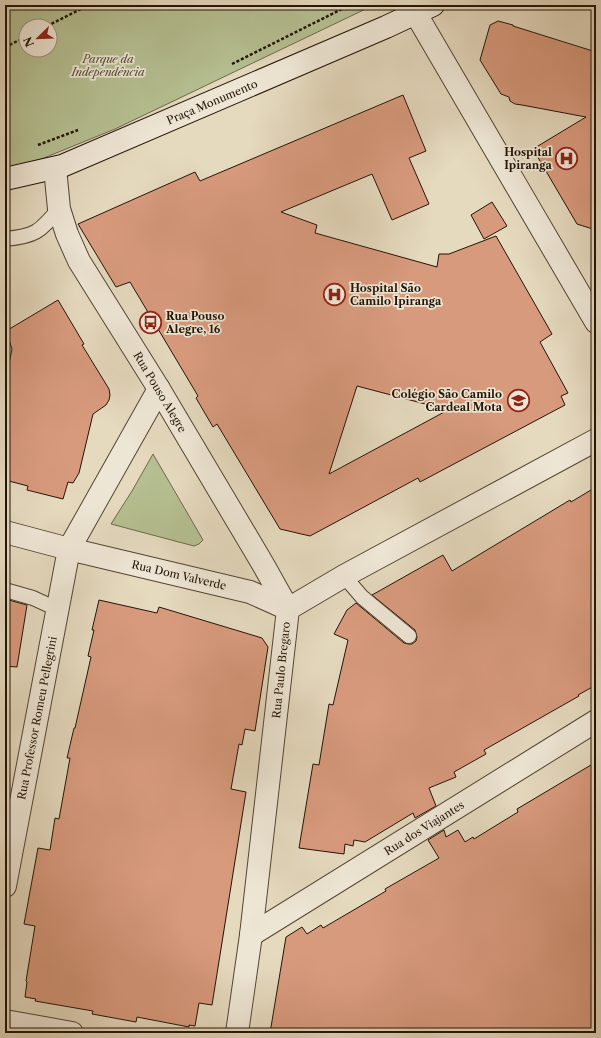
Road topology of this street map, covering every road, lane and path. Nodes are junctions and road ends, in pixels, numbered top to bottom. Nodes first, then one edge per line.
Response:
1 (79, 5) edge
2 (89, 5) edge
3 (350, 5) edge
4 (420, 8) edge
5 (81, 9) junction
6 (58, 20) edge
7 (18, 41) edge
8 (5, 47) edge
9 (230, 66) dead end
10 (82, 129) dead end
11 (33, 146) dead end
12 (55, 168) junction
13 (5, 179) edge
14 (59, 209) junction
15 (5, 239) edge
16 (596, 322) edge
17 (160, 390) junction
18 (596, 440) edge
19 (5, 532) edge
20 (69, 549) junction
21 (344, 576) junction
22 (5, 590) edge
23 (57, 609) junction
24 (288, 609) junction
25 (409, 636) dead end
26 (596, 721) edge
27 (5, 886) edge
28 (251, 935) junction
29 (5, 1021) edge
30 (72, 1033) edge
31 (236, 1033) edge

1 - 5 path
2 - 5 path
3 - 9 path
4 - 12 street, Praça Monumento
4 - 16 street
5 - 6 path
7 - 8 path
10 - 11 path
12 - 13 street, Praça Monumento
12 - 14 street, Rua Pouso Alegre
14 - 15 lane
14 - 17 street, Rua Pouso Alegre
17 - 20 street, Rua Professor Romeu Pellegrini
17 - 24 street, Rua Pouso Alegre
18 - 21 street, Rua Paulo Bregaro
19 - 20 street, Rua Dom Valverde
20 - 23 street, Rua Professor Romeu Pellegrini
20 - 24 street, Rua Dom Valverde
21 - 24 street, Rua Paulo Bregaro
21 - 25 lane
22 - 23 lane
23 - 27 street, Rua Professor Romeu Pellegrini
24 - 28 street, Rua Paulo Bregaro
26 - 28 street, Rua dos Viajantes
28 - 31 street, Rua Paulo Bregaro
29 - 30 street

